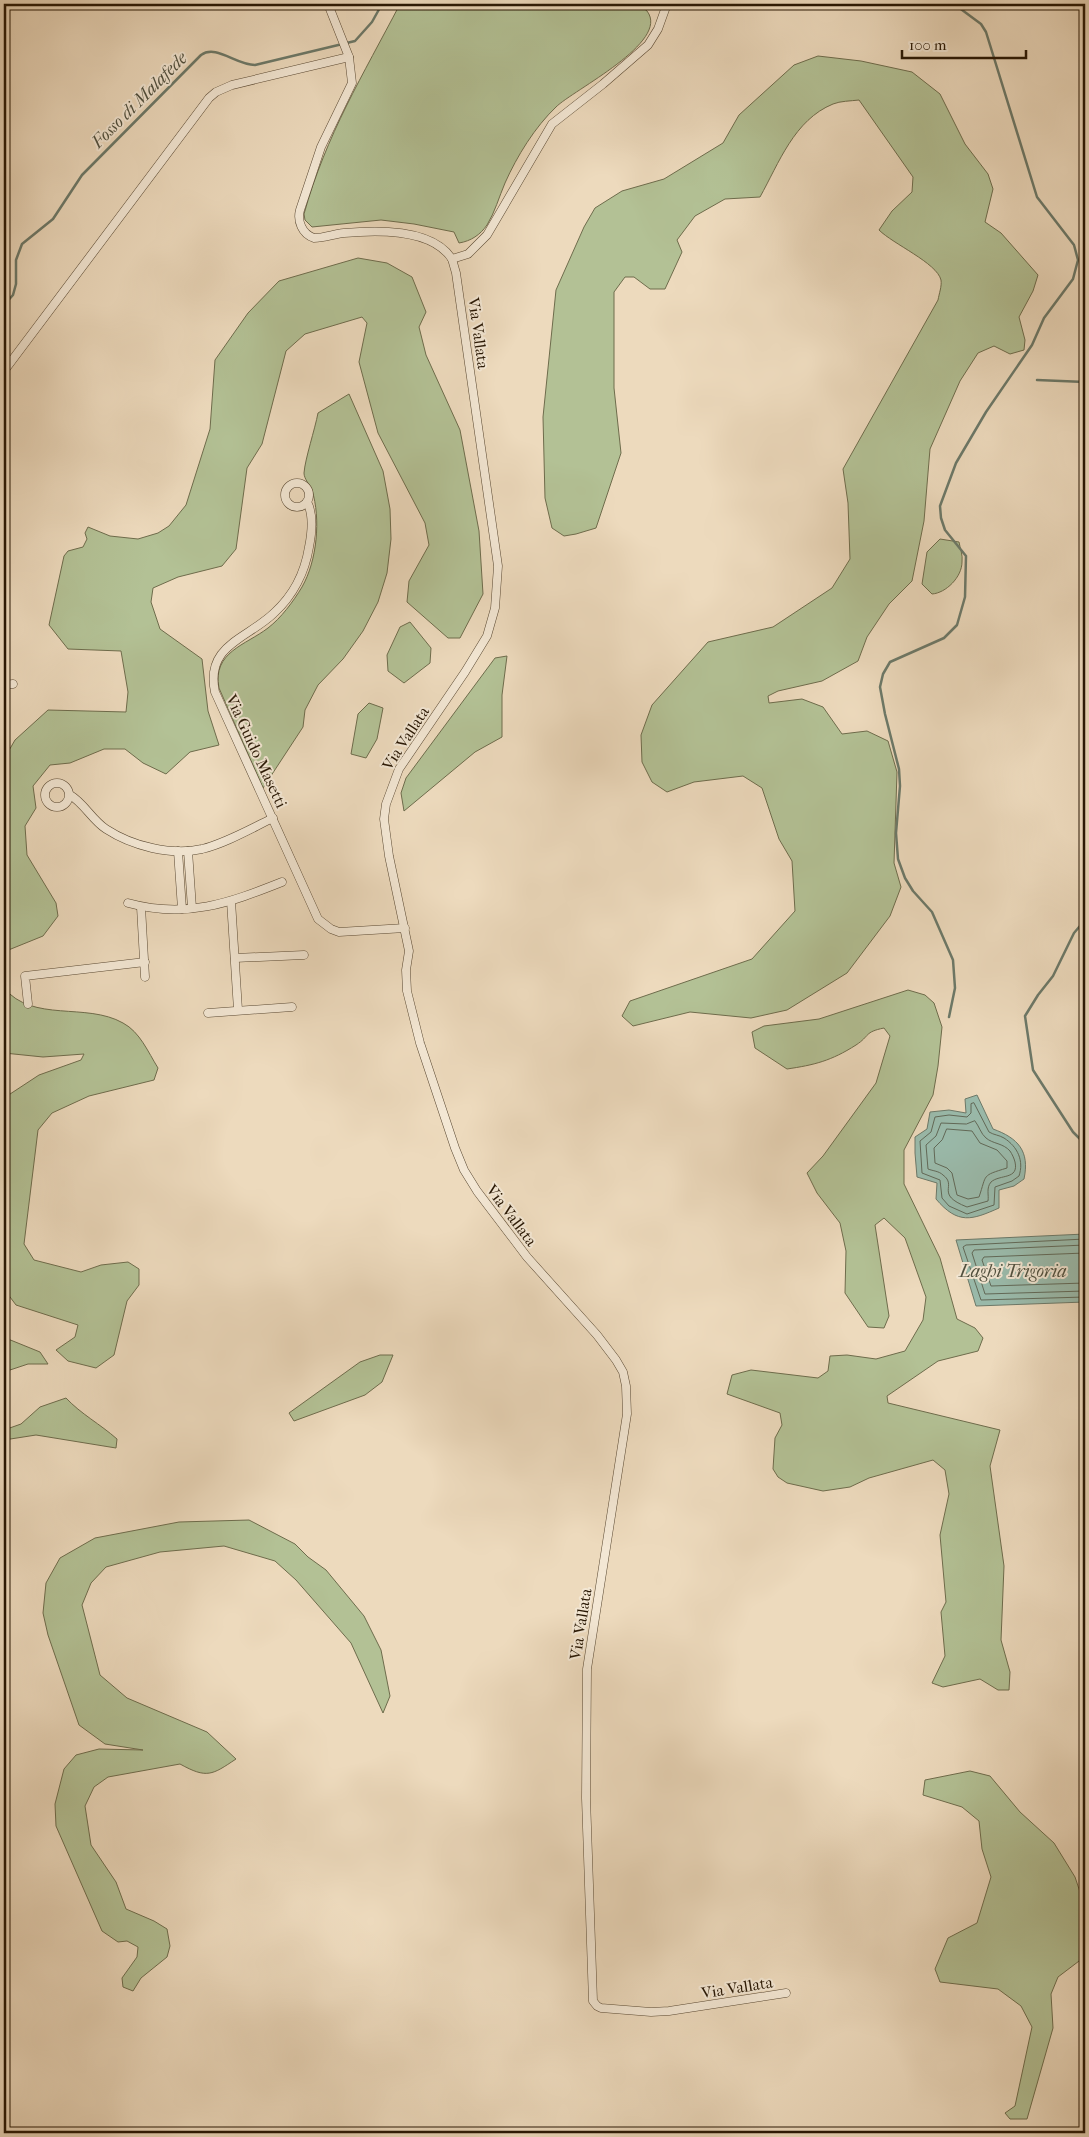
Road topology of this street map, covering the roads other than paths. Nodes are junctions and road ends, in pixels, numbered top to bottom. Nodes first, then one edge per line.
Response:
1 (328, 4) edge
2 (667, 4) edge
3 (349, 57) junction
4 (452, 258) junction
5 (4, 371) edge
6 (307, 502) dead end
7 (4, 684) edge
8 (13, 684) dead end
9 (70, 796) dead end
10 (273, 818) junction
11 (178, 851) junction
12 (188, 851) junction
13 (282, 882) dead end
14 (231, 901) junction
15 (128, 903) dead end
16 (141, 907) junction
17 (182, 908) junction
18 (192, 908) junction
19 (405, 928) junction
20 (304, 955) dead end
21 (235, 958) junction
22 (145, 962) junction
23 (145, 978) dead end
24 (28, 1004) dead end
25 (292, 1007) dead end
26 (238, 1010) junction
27 (208, 1013) dead end
28 (786, 1993) dead end

1 - 3 street
2 - 4 street
3 - 4 street
3 - 5 street
4 - 19 street, Via Vallata
6 - 10 street, Via Guido Masetti
7 - 8 street
9 - 11 street
10 - 12 street
10 - 19 street, Via Guido Masetti
11 - 12 street
11 - 17 street
12 - 18 street
13 - 14 street
14 - 18 street
14 - 21 street
15 - 16 street
16 - 17 street
16 - 22 street
17 - 18 street
19 - 28 street, Via Vallata
20 - 21 street
21 - 26 street
22 - 23 street
22 - 24 street
25 - 26 street
26 - 27 street

